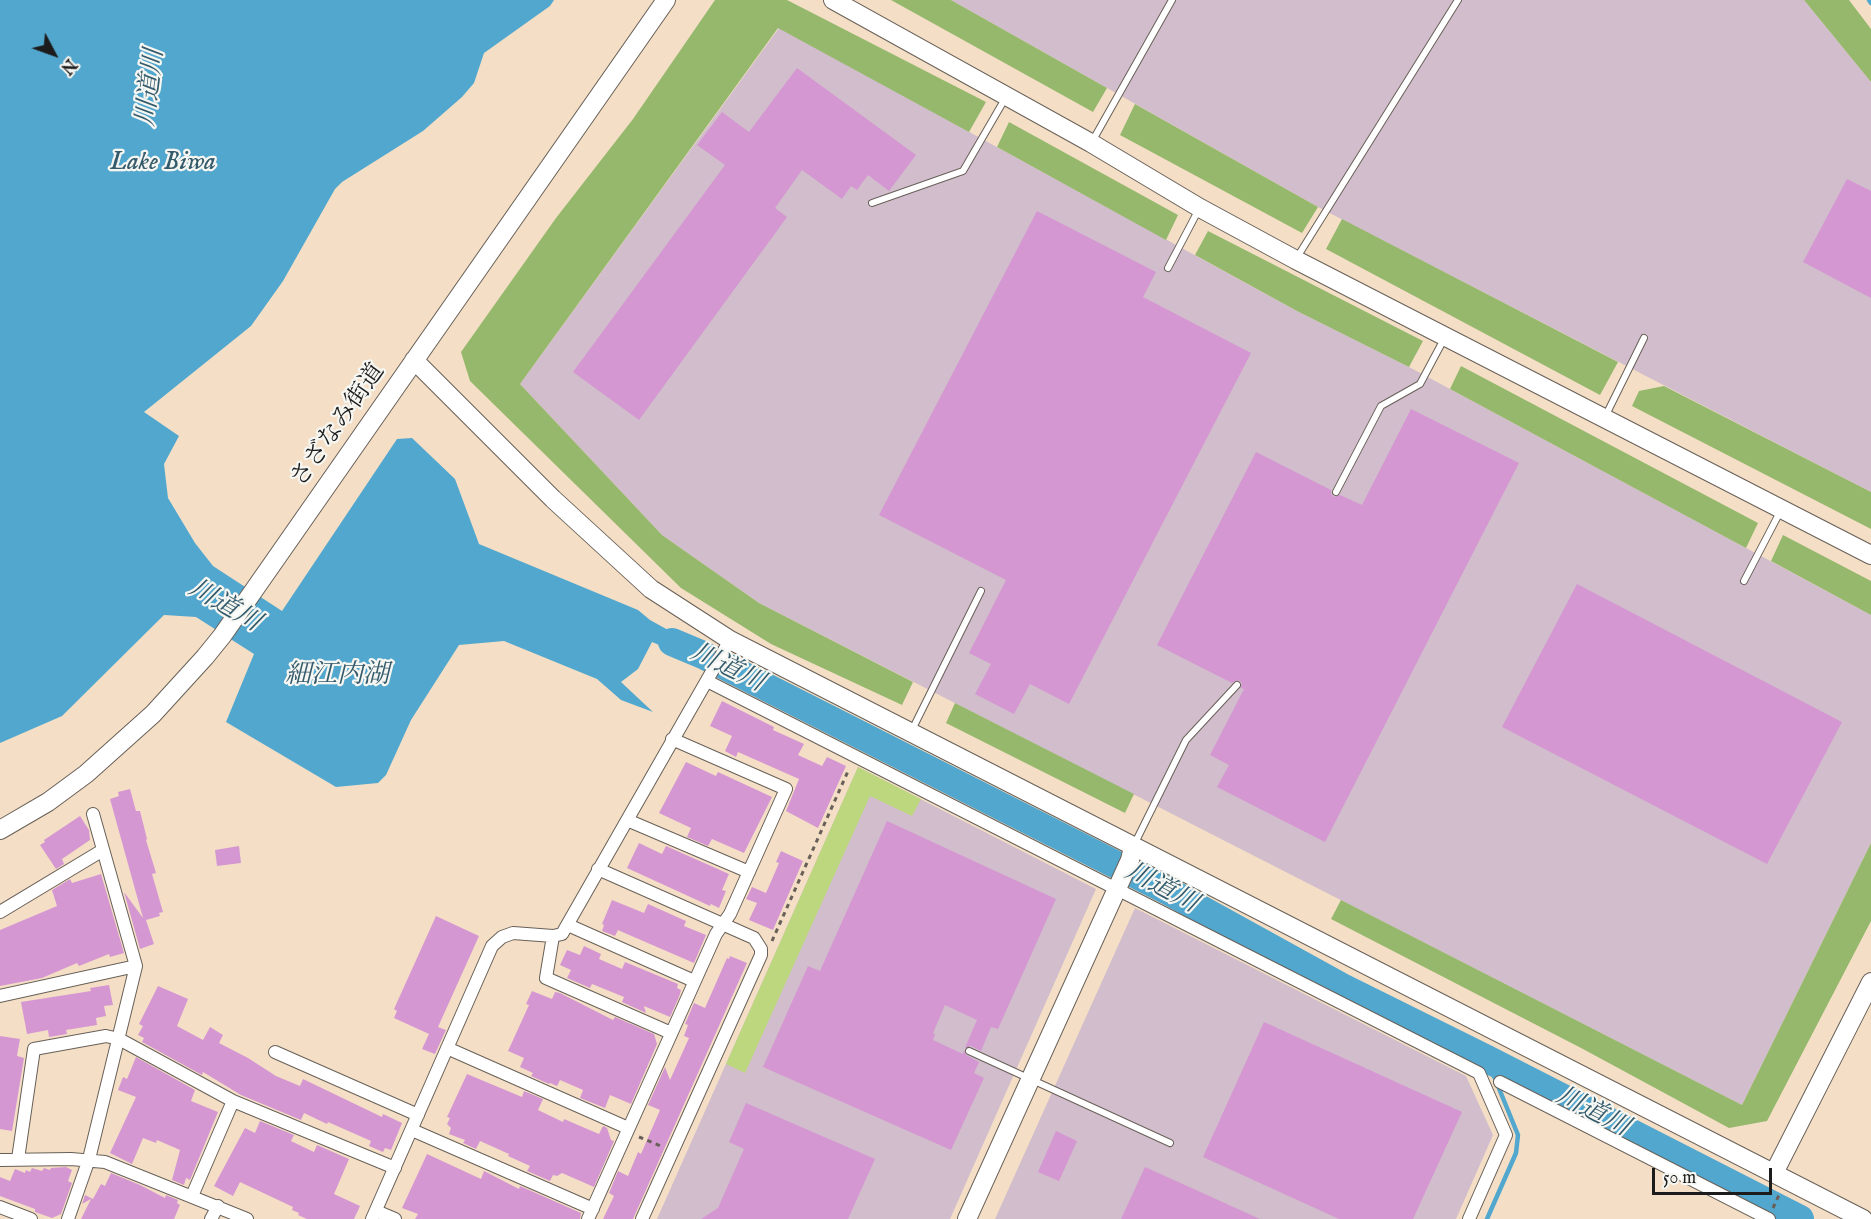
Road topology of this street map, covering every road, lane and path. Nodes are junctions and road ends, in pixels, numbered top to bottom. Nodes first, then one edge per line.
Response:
1 (666, 0) edge
2 (833, 0) edge
3 (1172, 0) edge
4 (1458, 0) edge
5 (1007, 97) junction
6 (1091, 143) junction
7 (872, 203) dead end
8 (1200, 208) junction
9 (1296, 260) junction
10 (1168, 268) dead end
11 (1445, 336) junction
12 (1644, 338) dead end
13 (414, 360) junction
14 (1605, 417) junction
15 (1336, 492) dead end
16 (1781, 509) junction
17 (1871, 555) edge
18 (1744, 581) dead end
19 (981, 591) dead end
20 (726, 646) junction
21 (708, 678) junction
22 (1237, 685) dead end
23 (910, 733) junction
24 (672, 739) junction
25 (854, 756) junction
26 (93, 814) dead end
27 (627, 820) junction
28 (0, 830) edge
29 (103, 850) junction
30 (1131, 854) junction
31 (598, 869) junction
32 (749, 872) junction
33 (1117, 886) junction
34 (0, 912) edge
35 (723, 924) junction
36 (568, 925) junction
37 (553, 936) junction
38 (760, 945) junction
39 (136, 966) junction
40 (694, 981) junction
41 (1871, 982) edge
42 (0, 996) edge
43 (671, 1034) junction
44 (119, 1040) junction
45 (447, 1048) junction
46 (969, 1051) dead end
47 (275, 1052) dead end
48 (1029, 1079) junction
49 (1500, 1082) dead end
50 (233, 1101) junction
51 (418, 1115) junction
52 (412, 1130) junction
53 (628, 1130) junction
54 (1170, 1143) dead end
55 (672, 1152) junction
56 (90, 1159) junction
57 (0, 1160) edge
58 (18, 1160) junction
59 (394, 1168) junction
60 (1774, 1173) junction
61 (1782, 1191) dead end
62 (192, 1196) junction
63 (218, 1206) junction
64 (0, 1207) edge
65 (590, 1214) edge
66 (374, 1215) edge
67 (1769, 1217) edge
68 (31, 1219) edge
69 (68, 1219) edge
70 (211, 1219) edge
71 (248, 1219) edge
72 (395, 1219) edge
73 (642, 1219) edge
74 (967, 1219) edge
75 (1469, 1219) edge
76 (1863, 1219) edge

1 - 13 street, さざなみ街道
2 - 5 street
3 - 6 lane
4 - 9 lane
5 - 6 street
5 - 7 lane
6 - 8 street
8 - 9 street
8 - 10 lane
9 - 11 street
11 - 14 street
11 - 15 lane
12 - 14 lane
13 - 20 street
13 - 28 street, さざなみ街道
14 - 16 street
16 - 17 street
16 - 18 lane
19 - 23 lane
20 - 21 street
20 - 23 street
21 - 24 street
21 - 25 street
22 - 30 lane
23 - 30 street
24 - 27 street
24 - 32 street
25 - 33 street
25 - 38 path
26 - 29 street
27 - 31 street
27 - 32 street
29 - 34 street
29 - 39 street
30 - 33 street
30 - 60 street
31 - 35 street
31 - 36 street
32 - 35 street
33 - 48 street
33 - 75 street
35 - 38 street
35 - 40 street
36 - 37 street
36 - 40 street
37 - 43 street
37 - 45 street
38 - 55 street
39 - 42 street
39 - 44 street
40 - 43 street
41 - 60 street
43 - 53 street
44 - 50 street
44 - 56 street
44 - 58 street
45 - 51 street
45 - 53 street
46 - 48 lane
47 - 51 street
48 - 54 lane
48 - 74 street
49 - 67 street
50 - 59 street
50 - 62 street
51 - 52 street
52 - 59 street
52 - 65 street
53 - 55 path
53 - 65 street
55 - 73 street
56 - 58 street
56 - 62 street
56 - 69 street
57 - 58 street
59 - 66 street
60 - 76 street
61 - 67 path
62 - 63 street
63 - 70 street
63 - 71 street
64 - 68 street
66 - 72 street

